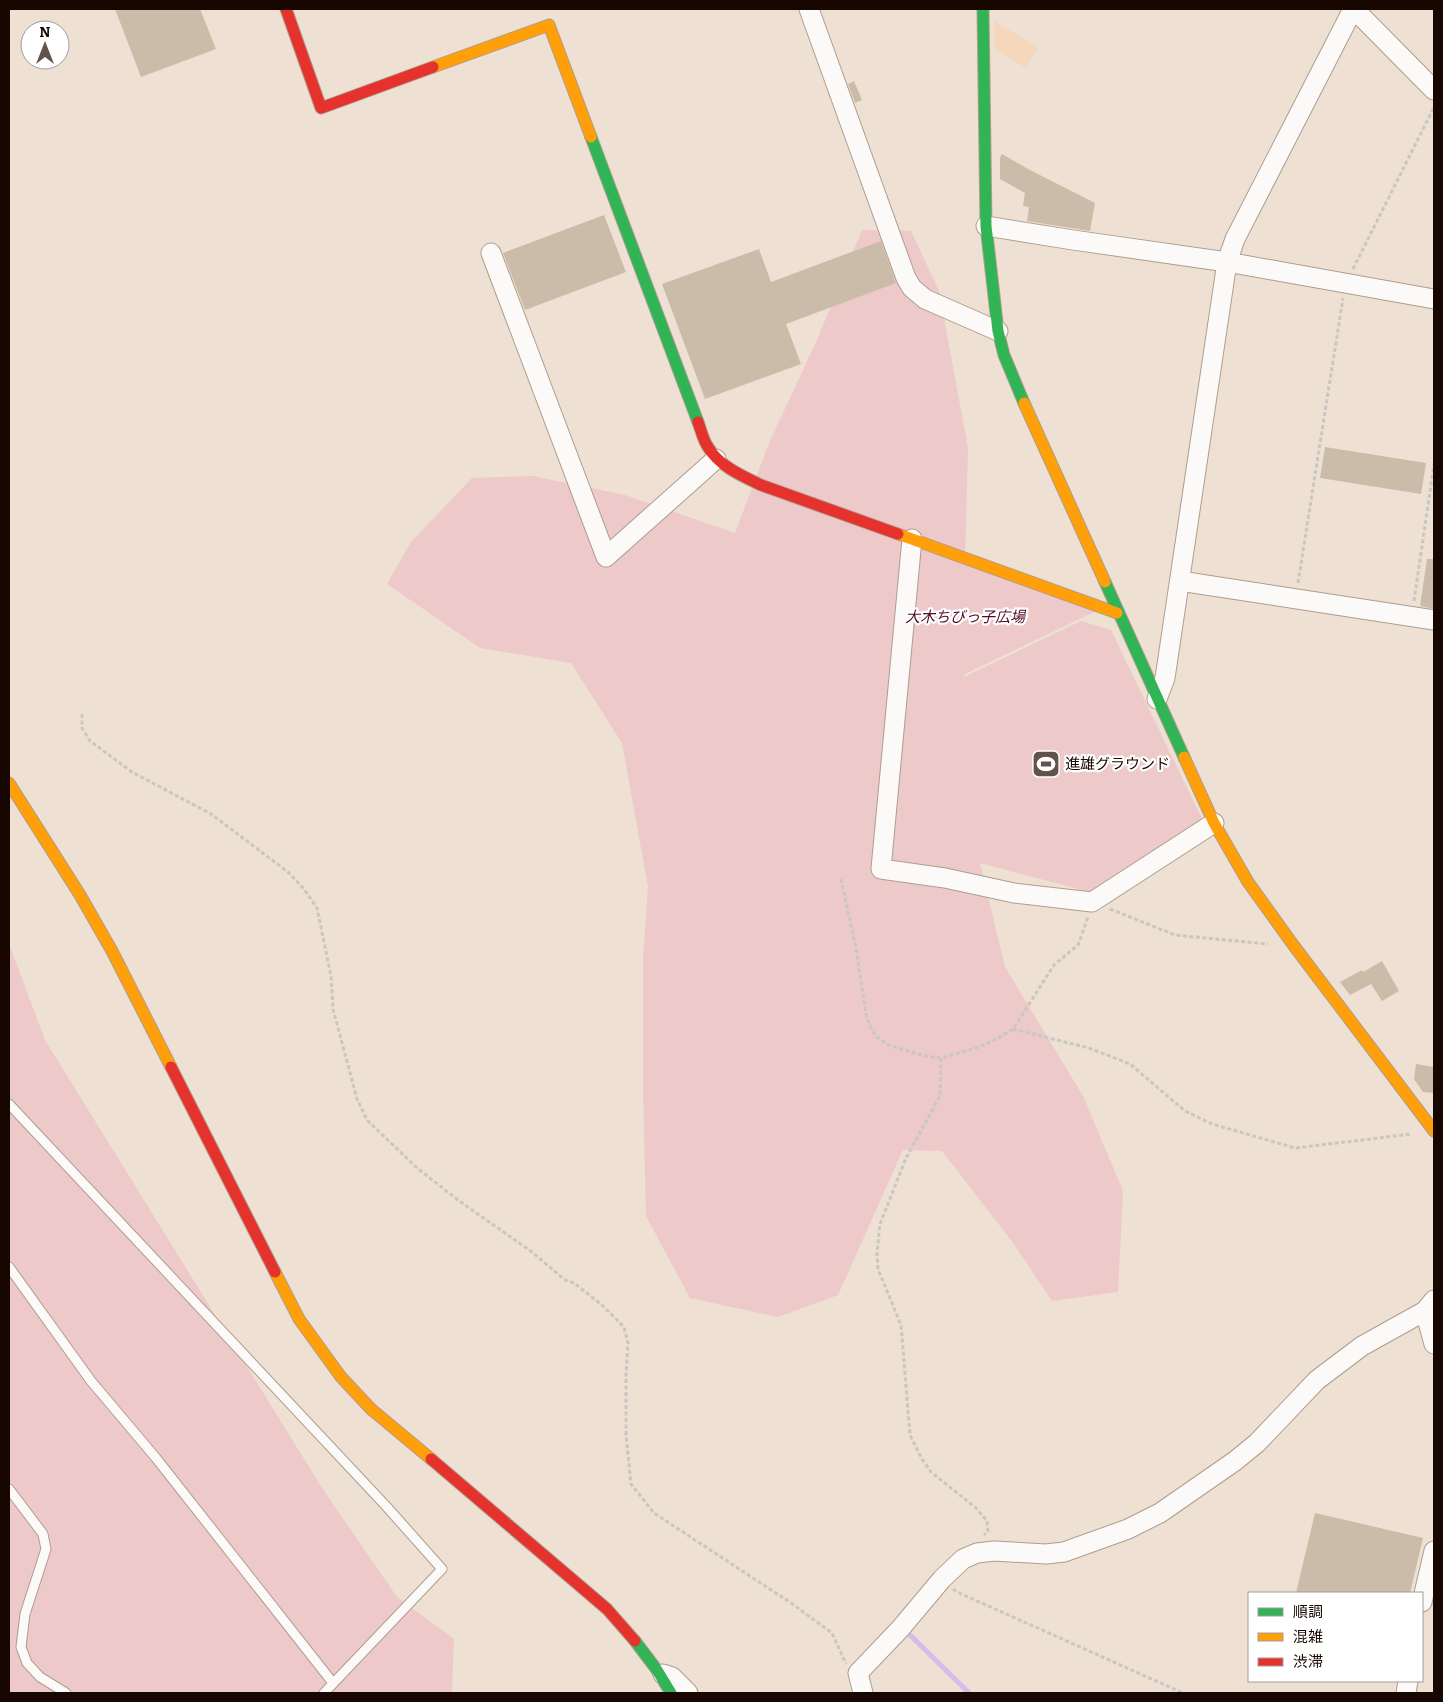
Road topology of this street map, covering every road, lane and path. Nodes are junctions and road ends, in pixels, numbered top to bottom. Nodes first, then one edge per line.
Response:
1 (286, 9) edge
2 (809, 9) edge
3 (983, 9) edge
4 (1353, 9) edge
5 (546, 17) edge
6 (1434, 90) edge
7 (1434, 107) edge
8 (986, 226) junction
9 (491, 253) dead end
10 (1227, 262) junction
11 (1346, 284) junction
12 (1434, 299) edge
13 (998, 331) junction
14 (716, 459) junction
15 (1434, 464) edge
16 (912, 539) junction
17 (1180, 581) junction
18 (1295, 599) junction
19 (1117, 613) junction
20 (1412, 616) junction
21 (1434, 620) edge
22 (1157, 699) junction
23 (82, 714) dead end
24 (9, 783) edge
25 (1214, 824) junction
26 (841, 879) dead end
27 (1092, 902) junction
28 (1294, 946) junction
29 (1013, 1029) junction
30 (941, 1058) junction
31 (9, 1104) edge
32 (1434, 1131) edge
33 (9, 1267) edge
34 (1430, 1305) edge
35 (1434, 1344) edge
36 (9, 1489) edge
37 (981, 1538) dead end
38 (1434, 1550) edge
39 (942, 1579) junction
40 (1423, 1598) edge
41 (659, 1673) junction
42 (858, 1673) junction
43 (334, 1683) junction
44 (66, 1693) edge
45 (324, 1693) edge
46 (671, 1693) edge
47 (688, 1693) edge
48 (863, 1693) edge
49 (1182, 1693) edge

1 - 5 street
2 - 13 street
3 - 8 street
4 - 6 street
4 - 10 street
5 - 14 street
7 - 11 path
8 - 10 street
8 - 13 street
9 - 14 street
10 - 11 street
10 - 17 street
11 - 12 street
11 - 18 path
13 - 19 street
14 - 16 street
15 - 20 path
16 - 19 street
16 - 27 street
17 - 18 street
17 - 22 street
18 - 20 street
19 - 22 street
20 - 21 street
22 - 25 street
23 - 42 path
24 - 41 street
25 - 27 street
25 - 28 street
26 - 30 path
27 - 28 path
27 - 29 path
28 - 32 street
29 - 30 path
29 - 32 path
30 - 37 path
31 - 43 lane
33 - 43 lane
34 - 35 street
34 - 39 street
36 - 44 lane
38 - 40 street
39 - 42 street
39 - 49 path
41 - 46 street
41 - 47 street
42 - 48 street
43 - 45 lane

